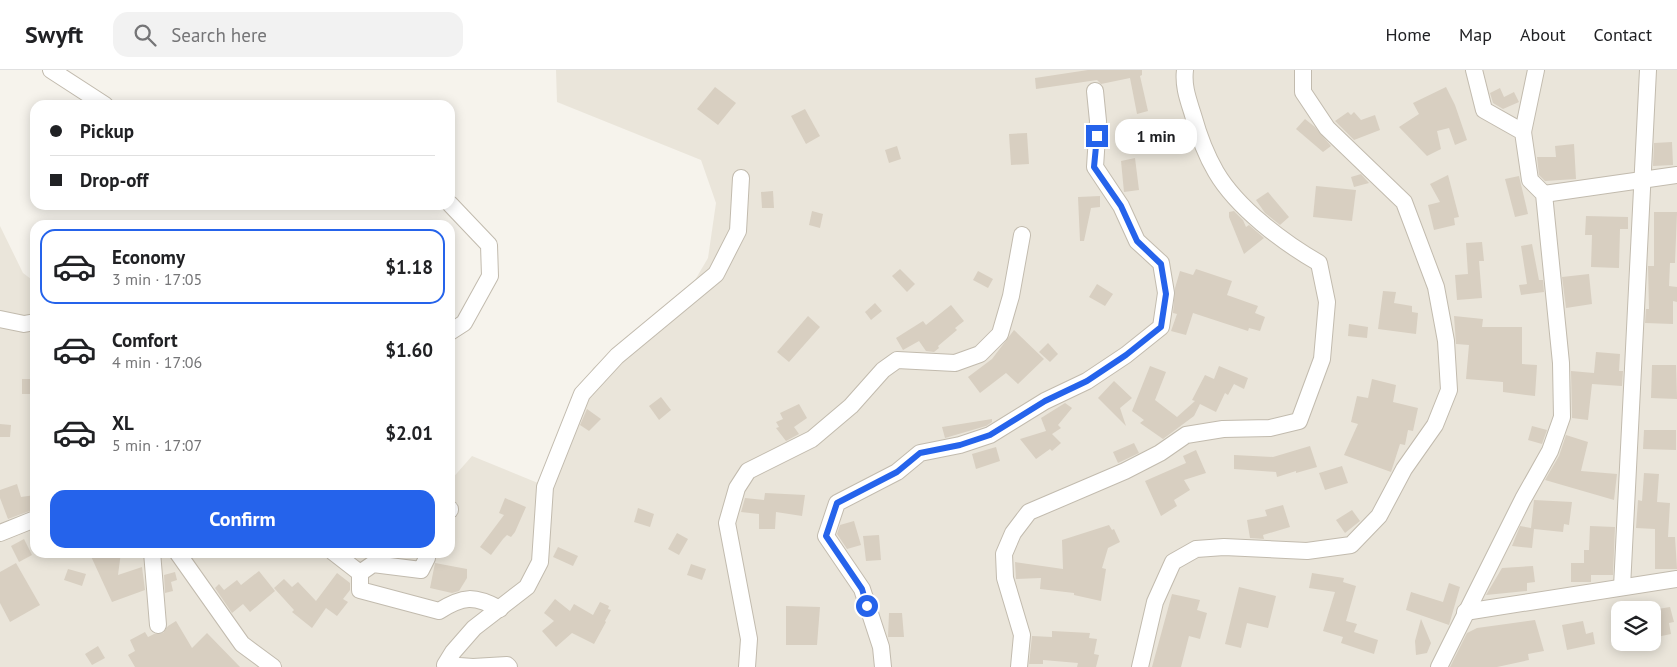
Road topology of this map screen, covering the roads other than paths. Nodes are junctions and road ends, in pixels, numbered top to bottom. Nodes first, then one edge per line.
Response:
1 (51, 70) edge
2 (1185, 70) edge
3 (1303, 70) edge
4 (1474, 70) edge
5 (1536, 70) edge
6 (1648, 70) edge
7 (1095, 91) dead end
8 (97, 100) edge
9 (1523, 132) junction
10 (1677, 175) edge
11 (741, 178) dead end
12 (1644, 180) junction
13 (1544, 194) junction
14 (455, 209) edge
15 (1022, 235) dead end
16 (0, 319) edge
17 (30, 323) edge
18 (455, 329) edge
19 (30, 521) edge
20 (0, 533) edge
21 (152, 558) edge
22 (181, 558) edge
23 (341, 558) edge
24 (427, 558) edge
25 (360, 573) junction
26 (1677, 579) edge
27 (1622, 588) junction
28 (500, 609) junction
29 (1465, 612) junction
30 (158, 625) dead end
31 (273, 667) edge
32 (509, 667) edge
33 (747, 667) edge
34 (883, 667) edge
35 (1019, 667) edge
36 (1140, 667) edge
37 (1439, 667) edge

1 - 8 street
2 - 35 street
3 - 36 street
4 - 9 street
5 - 9 street
6 - 12 street
7 - 34 street
9 - 13 street
10 - 12 street
11 - 28 street
12 - 13 street
12 - 27 street
13 - 29 street
14 - 18 street
15 - 33 street
16 - 17 street
19 - 20 street
21 - 30 street
22 - 31 street
23 - 25 street
24 - 25 street
25 - 28 street
26 - 27 street
27 - 29 street
28 - 32 street
29 - 37 street

